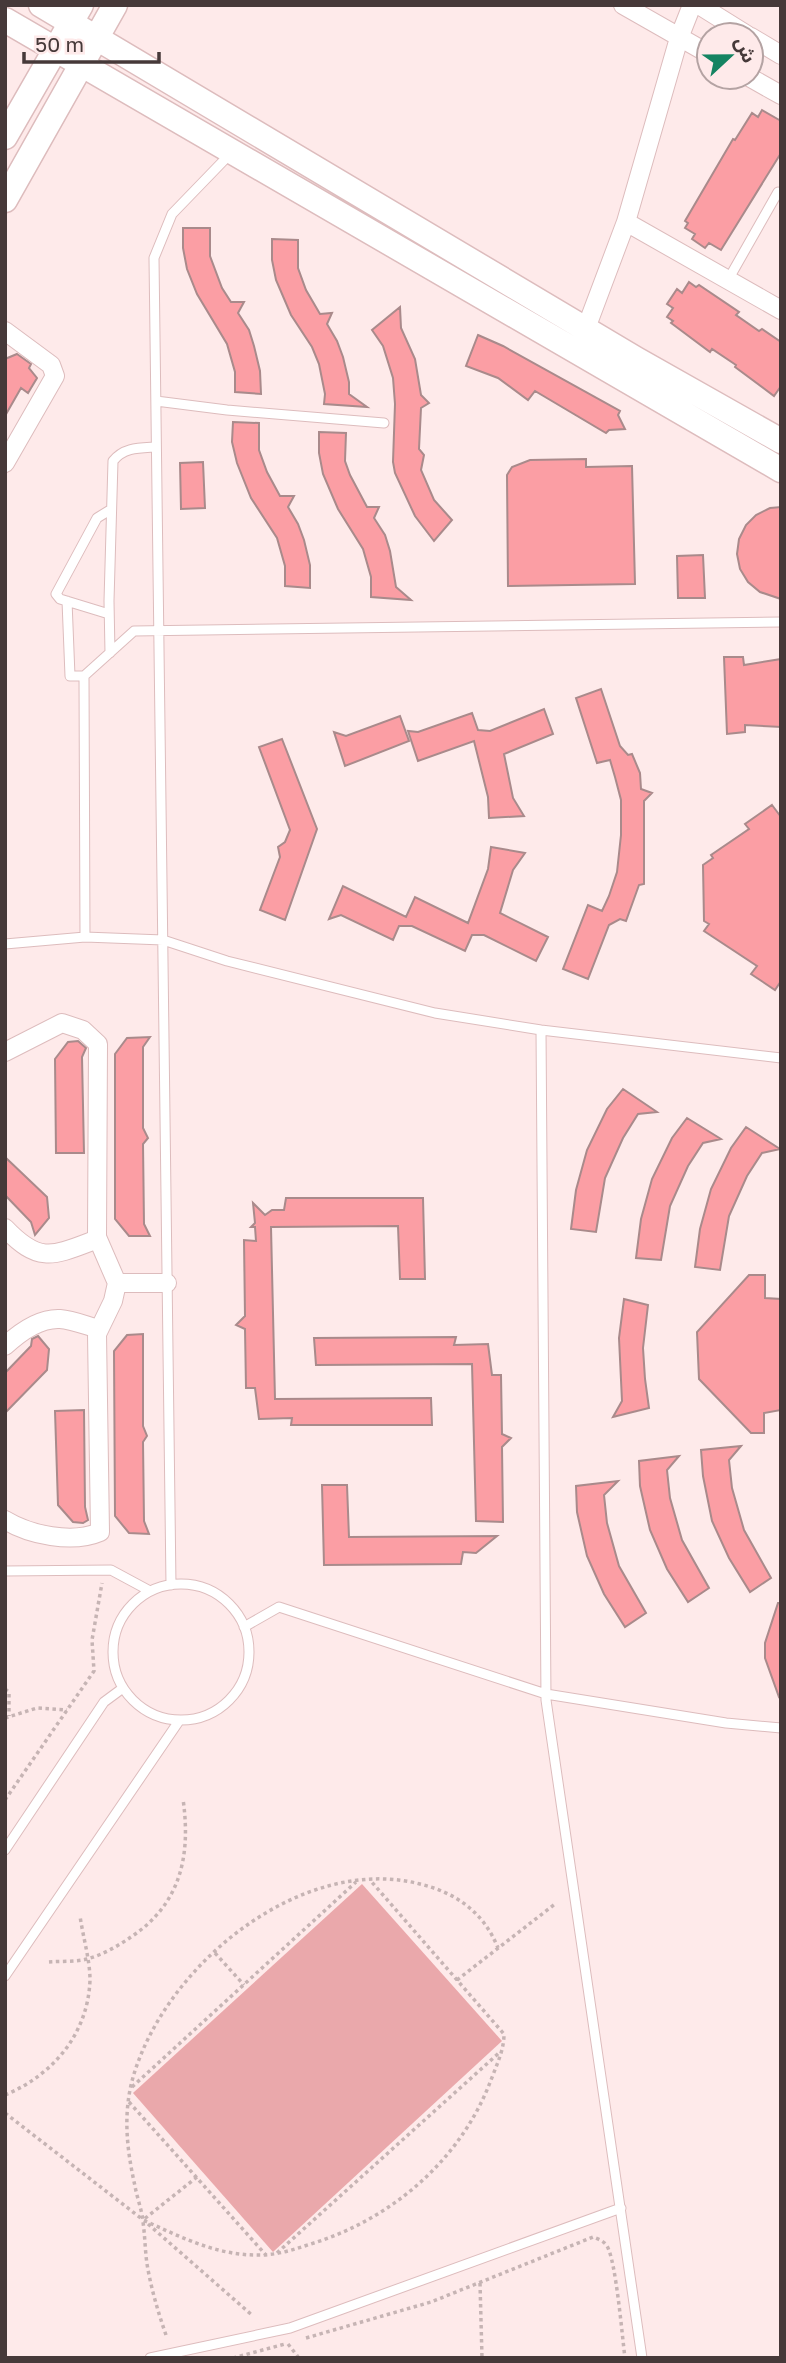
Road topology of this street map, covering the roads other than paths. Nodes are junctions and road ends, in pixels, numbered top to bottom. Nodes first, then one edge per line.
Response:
1 (41, 5) edge
2 (115, 5) edge
3 (623, 5) edge
4 (692, 5) edge
5 (699, 5) edge
6 (76, 14) edge
7 (5, 20) edge
8 (725, 21) edge
9 (679, 38) junction
10 (96, 39) junction
11 (765, 46) edge
12 (695, 47) edge
13 (56, 49) junction
14 (781, 55) edge
15 (82, 65) junction
16 (765, 86) edge
17 (781, 95) edge
18 (5, 137) edge
19 (231, 152) junction
20 (781, 194) edge
21 (5, 200) edge
22 (626, 222) junction
23 (728, 279) junction
24 (781, 310) edge
25 (587, 328) junction
26 (5, 331) edge
27 (576, 352) junction
28 (156, 401) junction
29 (384, 423) dead end
30 (781, 441) edge
31 (156, 447) junction
32 (5, 463) edge
33 (781, 470) edge
34 (110, 510) junction
35 (67, 601) junction
36 (109, 614) junction
37 (781, 622) edge
38 (159, 632) junction
39 (110, 653) junction
40 (84, 676) junction
41 (85, 937) junction
42 (163, 940) junction
43 (5, 944) edge
44 (541, 1030) junction
45 (5, 1052) edge
46 (781, 1058) edge
47 (5, 1228) edge
48 (97, 1237) junction
49 (117, 1283) junction
50 (167, 1283) junction
51 (99, 1329) junction
52 (5, 1346) edge
53 (5, 1520) edge
54 (5, 1571) edge
55 (171, 1585) junction
56 (150, 1591) junction
57 (244, 1627) junction
58 (123, 1688) junction
59 (546, 1694) junction
60 (179, 1721) junction
61 (781, 1728) edge
62 (5, 1850) edge
63 (5, 1976) edge
64 (621, 2208) junction
65 (150, 2358) edge
66 (642, 2358) edge

1 - 6 main road
2 - 10 main road
3 - 9 street
4 - 9 street
5 - 8 street
6 - 10 main road
6 - 13 main road
7 - 13 main road
9 - 12 street
9 - 22 street
10 - 15 main road
10 - 25 main road
11 - 14 street
13 - 15 main road
13 - 18 main road
15 - 19 main road
15 - 21 main road
16 - 17 street
19 - 27 main road
19 - 28 lane
20 - 23 lane
22 - 23 street
22 - 25 street
23 - 24 street
25 - 27 street
25 - 30 main road
26 - 32 street
27 - 33 main road
28 - 29 lane
28 - 31 lane
31 - 34 lane
31 - 38 lane
34 - 35 lane
34 - 36 lane
35 - 36 lane
35 - 40 lane
36 - 39 lane
37 - 38 lane
38 - 39 lane
38 - 42 lane
39 - 40 lane
40 - 41 lane
41 - 42 lane
41 - 43 lane
42 - 44 lane
42 - 50 lane
44 - 46 lane
44 - 59 lane
45 - 48 street
47 - 48 street
48 - 49 street
49 - 50 street
49 - 51 street
50 - 55 lane
51 - 52 street
51 - 53 street
54 - 56 lane
55 - 56 lane
55 - 57 lane
56 - 58 lane
57 - 59 lane
57 - 60 lane
58 - 60 lane
58 - 62 lane
59 - 61 lane
59 - 64 lane
60 - 63 lane
64 - 65 lane
64 - 66 lane

